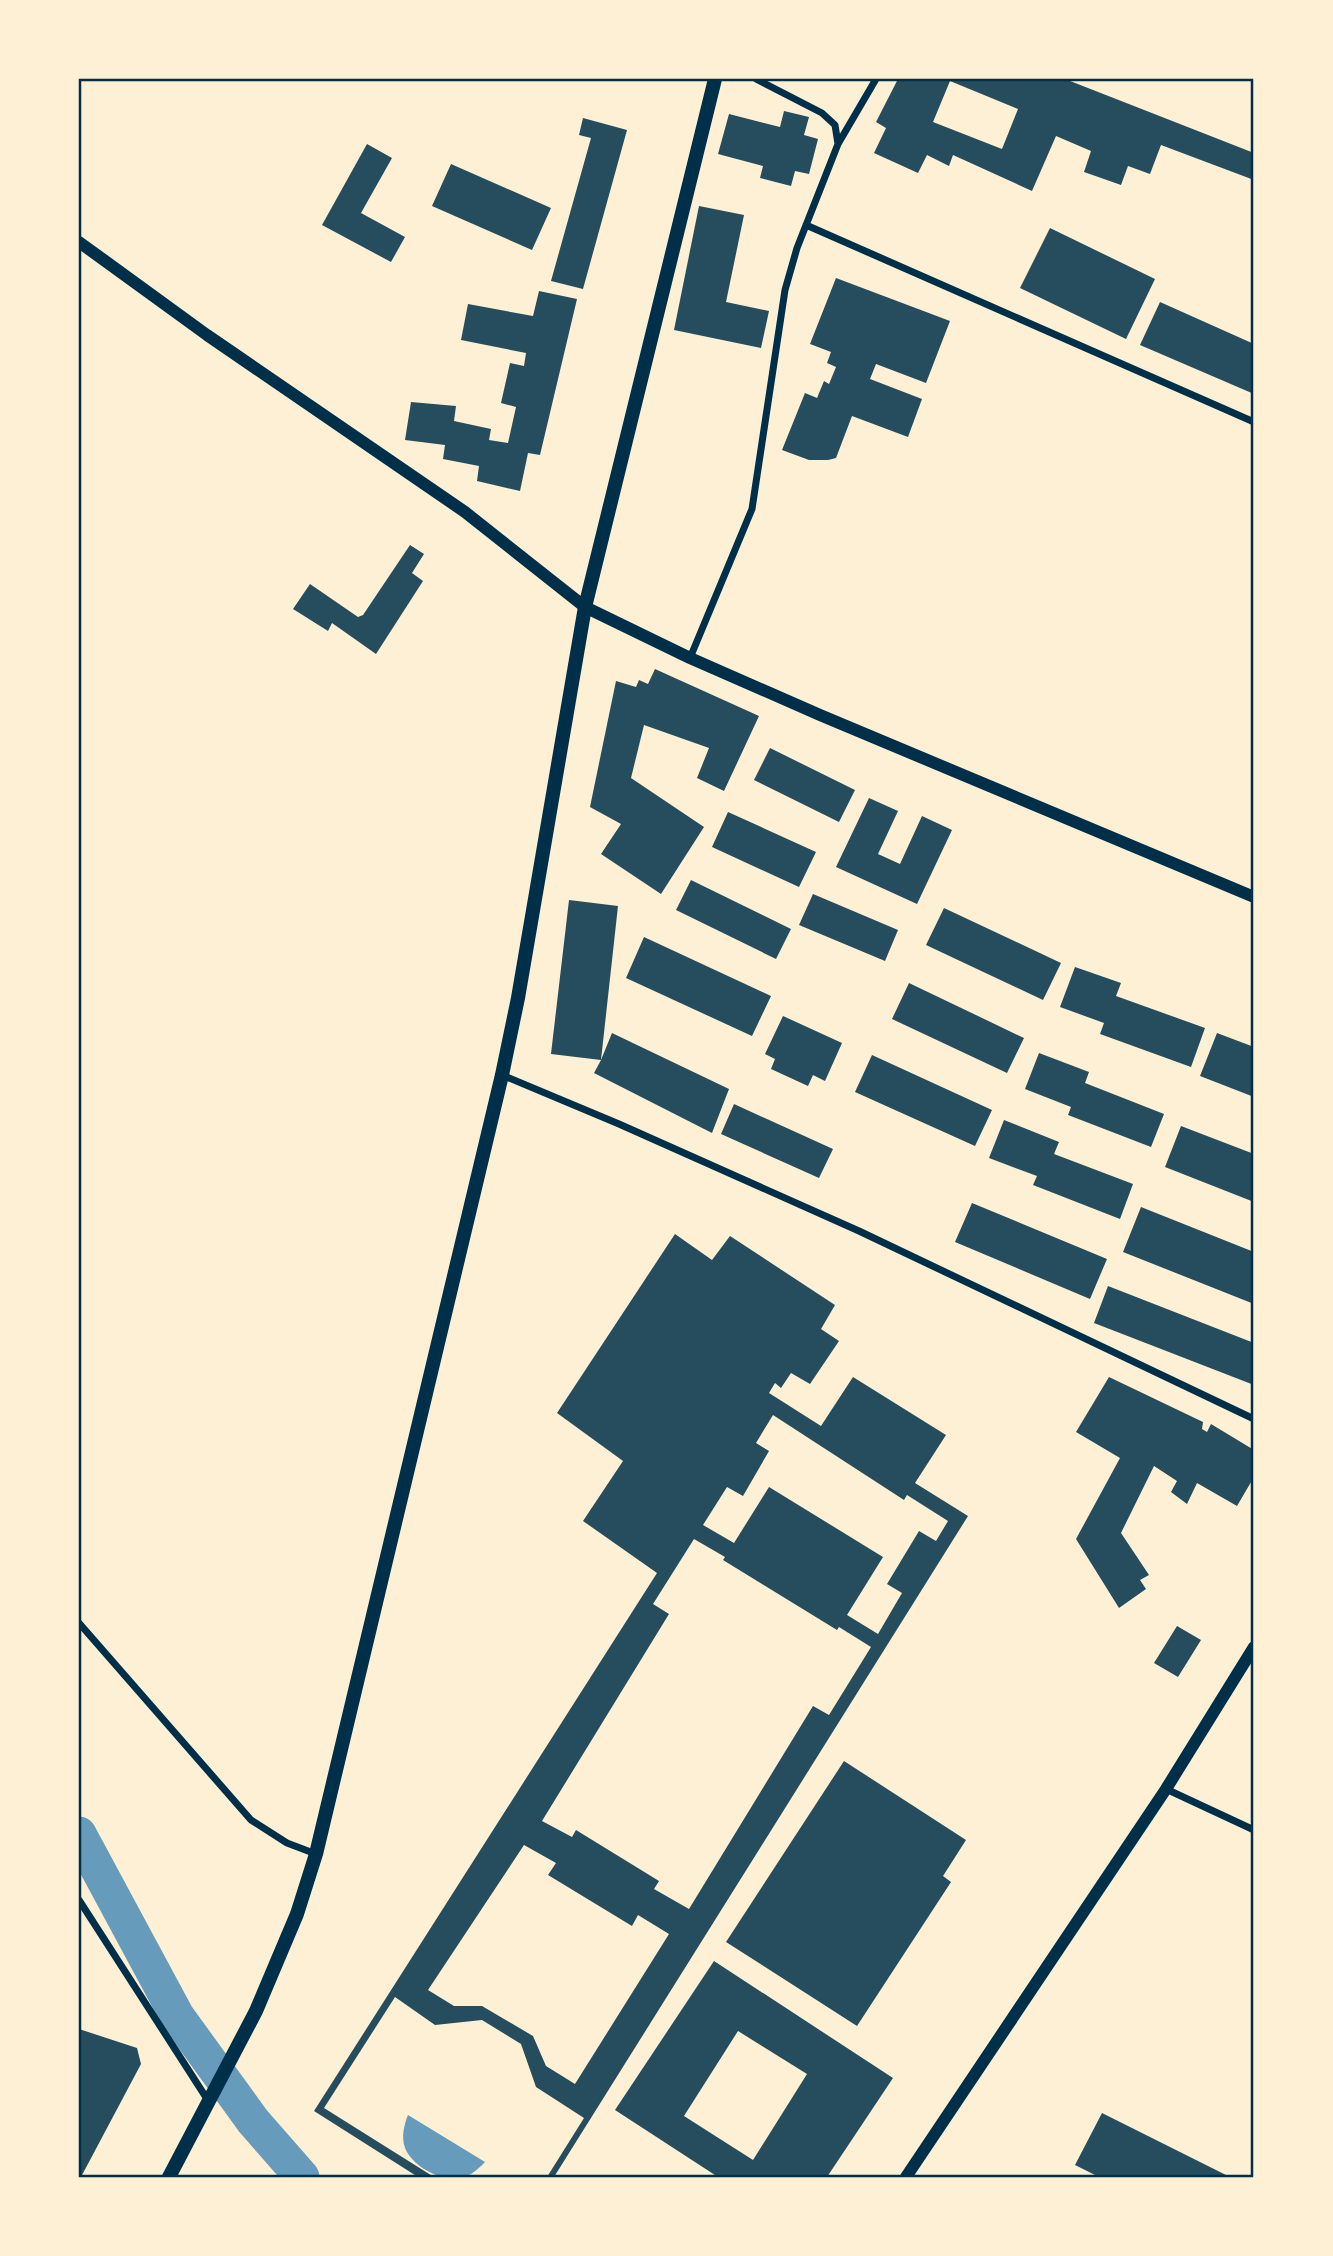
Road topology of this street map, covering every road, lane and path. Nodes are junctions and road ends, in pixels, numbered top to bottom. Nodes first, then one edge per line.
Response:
1 (715, 79) edge
2 (755, 79) edge
3 (876, 79) edge
4 (838, 145) junction
5 (806, 225) junction
6 (79, 242) edge
7 (1254, 422) edge
8 (585, 607) junction
9 (690, 658) junction
10 (1254, 897) edge
11 (502, 1076) junction
12 (1254, 1419) edge
13 (79, 1623) edge
14 (1254, 1647) edge
15 (1166, 1789) junction
16 (1254, 1830) edge
17 (316, 1854) junction
18 (79, 1900) edge
19 (210, 2103) junction
20 (169, 2177) edge
21 (906, 2177) edge

1 - 8 main road
2 - 4 street
3 - 4 street
4 - 5 street
5 - 7 street
5 - 9 street
6 - 8 street
8 - 9 street
8 - 11 main road
9 - 10 street
11 - 12 street
11 - 17 main road
13 - 17 street
14 - 15 street
15 - 16 street
15 - 21 street
17 - 19 main road
18 - 19 street
19 - 20 main road

